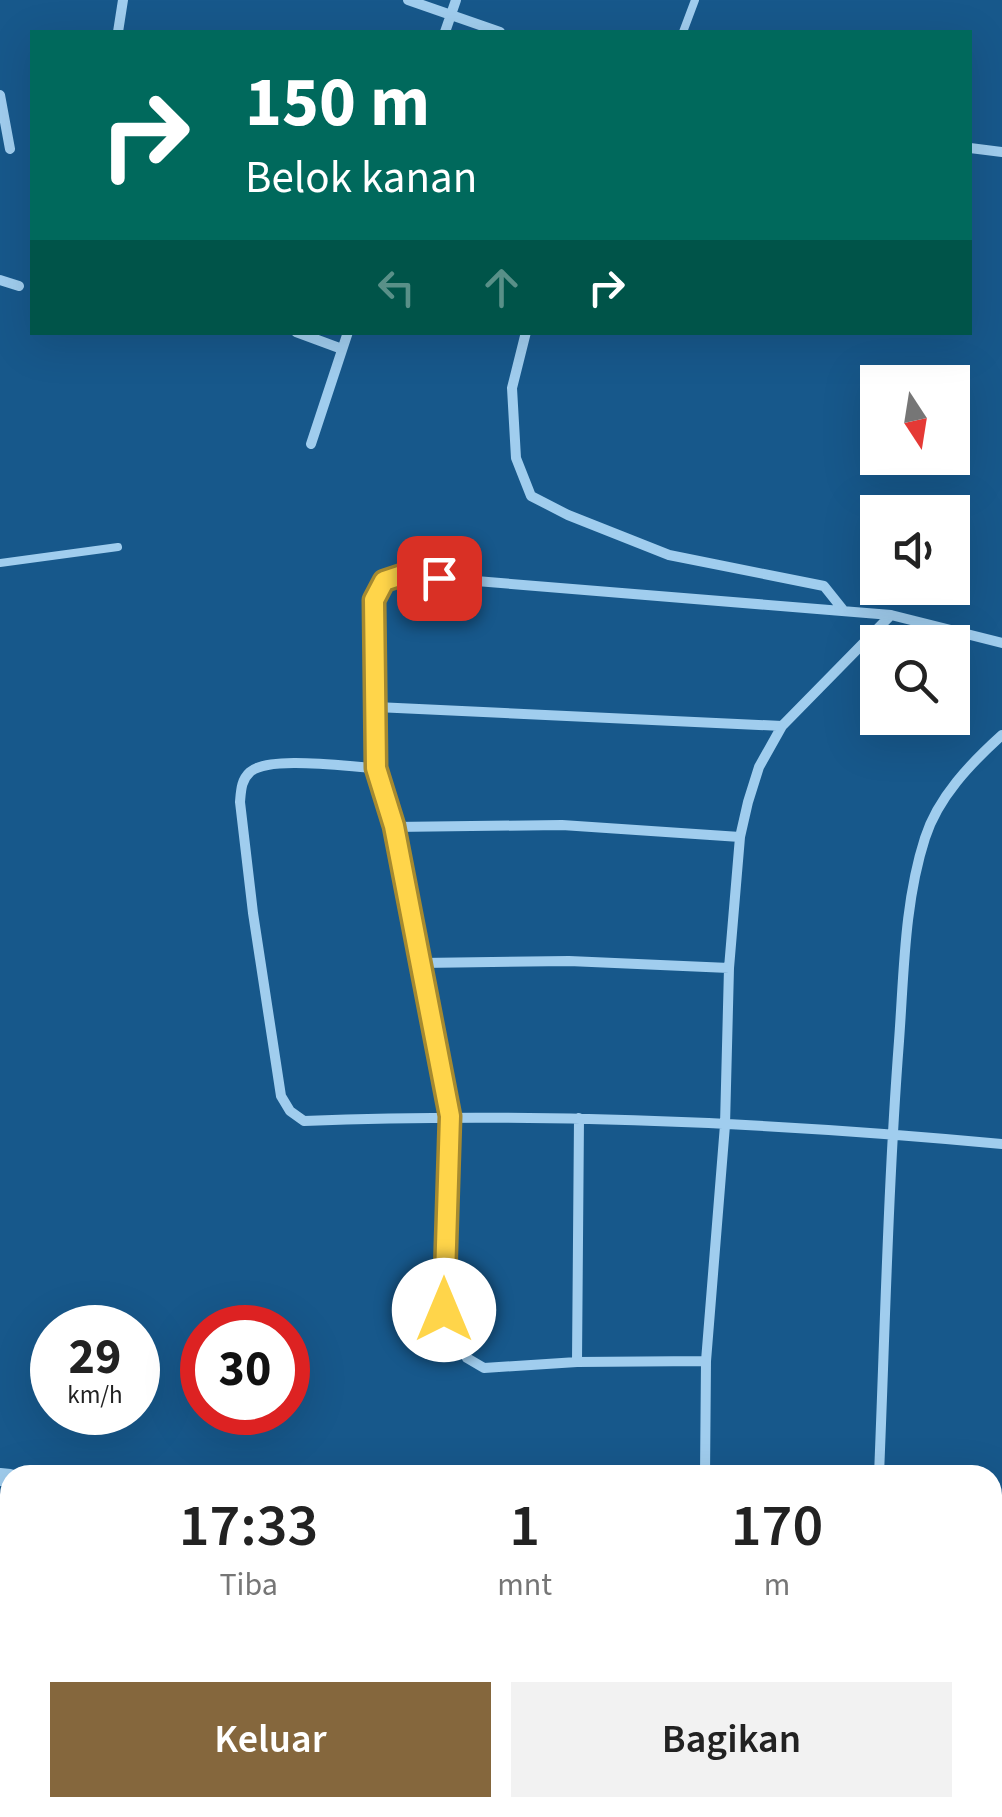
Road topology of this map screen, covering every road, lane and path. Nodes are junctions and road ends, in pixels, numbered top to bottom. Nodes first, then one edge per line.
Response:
1 (123, 0) edge
2 (408, 0) edge
3 (456, 0) edge
4 (695, 0) edge
5 (449, 17) junction
6 (118, 30) edge
7 (446, 30) edge
8 (493, 30) edge
9 (684, 30) edge
10 (0, 95) edge
11 (972, 148) edge
12 (10, 149) dead end
13 (1002, 152) edge
14 (0, 280) edge
15 (19, 286) dead end
16 (304, 335) edge
17 (347, 335) edge
18 (525, 335) edge
19 (342, 349) junction
20 (312, 444) dead end
21 (118, 546) dead end
22 (0, 563) edge
23 (844, 611) junction
24 (891, 615) junction
25 (1002, 643) edge
26 (376, 708) junction
27 (782, 726) junction
28 (1002, 735) edge
29 (376, 768) junction
30 (394, 826) junction
31 (740, 838) junction
32 (421, 963) junction
33 (730, 968) junction
34 (450, 1116) junction
35 (579, 1118) junction
36 (726, 1125) junction
37 (892, 1134) junction
38 (1002, 1144) edge
39 (706, 1360) junction
40 (577, 1362) junction
41 (705, 1465) edge
42 (879, 1465) edge

1 - 6 street
2 - 5 street
3 - 5 street
4 - 9 lane
5 - 7 street
5 - 8 street
10 - 12 street
11 - 13 street
14 - 15 street
16 - 19 street
17 - 19 street
18 - 23 street
19 - 20 street
21 - 22 lane
23 - 24 street
23 - 26 street
24 - 25 street
24 - 27 street
26 - 27 street
26 - 29 street
27 - 31 street
28 - 37 street
29 - 30 street
29 - 34 street
30 - 31 street
30 - 32 street
31 - 33 street
32 - 33 street
32 - 34 street
33 - 36 street
34 - 35 street
34 - 40 street
35 - 36 street
35 - 40 street
36 - 37 street
36 - 39 street
37 - 38 street
37 - 42 street
39 - 40 street
39 - 41 street

